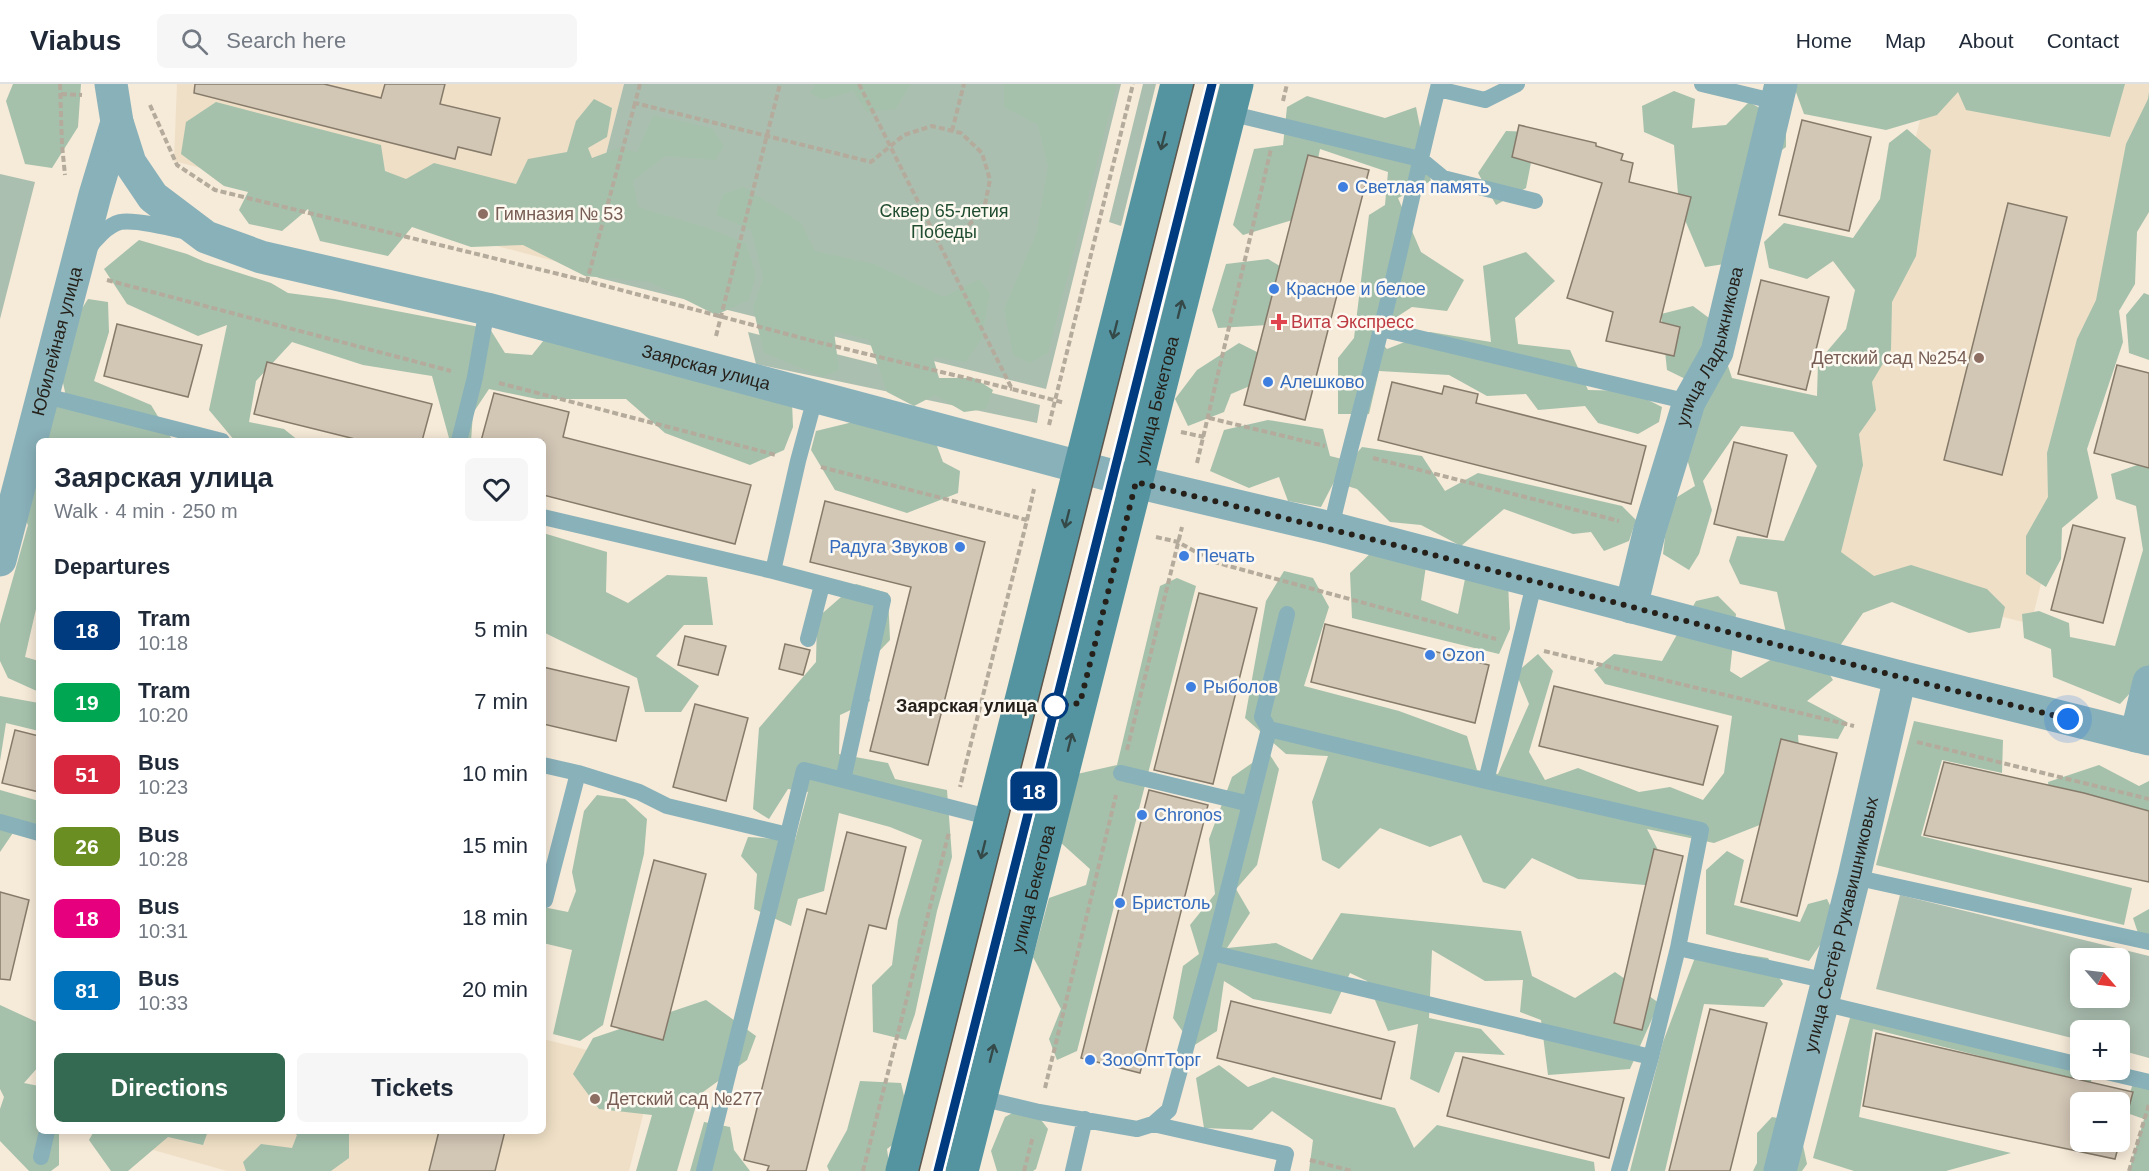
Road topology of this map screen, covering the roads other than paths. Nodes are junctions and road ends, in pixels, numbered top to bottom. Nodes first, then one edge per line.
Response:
1 (111, 84) edge
2 (1177, 84) edge
3 (1517, 84) edge
4 (1702, 84) edge
5 (1439, 87) edge
6 (1779, 93) edge
7 (1233, 99) edge
8 (117, 122) junction
9 (1420, 159) junction
10 (1534, 201) dead end
11 (206, 237) junction
12 (76, 272) junction
13 (487, 309) junction
14 (1382, 329) junction
15 (42, 395) junction
16 (815, 398) junction
17 (1689, 402) junction
18 (206, 438) edge
19 (460, 438) edge
20 (1080, 467) junction
21 (1136, 482) junction
22 (546, 518) edge
23 (1331, 528) junction
24 (0, 560) edge
25 (772, 571) junction
26 (1535, 580) junction
27 (822, 585) junction
28 (1631, 607) junction
29 (1287, 614) dead end
30 (808, 639) dead end
31 (1900, 677) junction
32 (2149, 682) edge
33 (1269, 729) junction
34 (2142, 738) edge
35 (546, 766) edge
36 (578, 773) junction
37 (1121, 773) road end
38 (843, 780) junction
39 (1486, 781) junction
40 (1250, 804) junction
41 (992, 818) junction
42 (0, 822) edge
43 (36, 832) edge
44 (788, 835) junction
45 (1854, 877) junction
46 (546, 896) edge
47 (2149, 942) edge
48 (1677, 948) junction
49 (1212, 953) junction
50 (1825, 992) junction
51 (1651, 1057) junction
52 (2070, 1062) edge
53 (2130, 1078) edge
54 (2149, 1082) edge
55 (980, 1098) junction
56 (1085, 1119) junction
57 (1154, 1124) junction
58 (46, 1134) edge
59 (41, 1156) dead end
60 (704, 1171) edge
61 (902, 1171) edge
62 (962, 1171) edge
63 (1073, 1171) edge
64 (1282, 1171) edge
65 (1619, 1171) edge
66 (1780, 1171) edge

1 - 8 street, Юбилейная улица
2 -> 20 main road
3 - 5 lane
4 - 6 lane
5 - 9 lane
6 - 17 street, улица Ладыжникова
7 - 9 lane
21 -> 7 main road, улица Бекетова
8 - 11 street, Юбилейная улица
8 - 12 street, Юбилейная улица
9 - 10 lane
9 - 14 lane
11 - 12 lane
11 - 13 street, Заярская улица
12 - 15 street, Юбилейная улица
13 - 16 street, Заярская улица
13 - 19 lane
14 - 17 lane
14 - 23 lane
15 - 18 lane
15 - 24 street, Юбилейная улица
16 - 20 street, Заярская улица
16 - 25 lane
17 - 28 street, улица Ладыжникова
20 - 21 street, Заярская улица
20 -> 41 main road
21 - 23 street, Заярская улица
55 -> 21 main road, улица Бекетова
22 - 25 lane
23 - 26 street, Заярская улица
25 - 27 lane
26 - 28 street, Заярская улица
26 - 39 lane
27 - 30 lane
27 - 38 lane
28 - 31 street, Заярская улица
29 - 33 lane
31 - 34 street, Заярская улица
31 - 45 street, улица Сестёр Рукавишниковых
32 - 34 street
33 - 39 lane
33 - 40 lane
35 - 36 lane
36 - 44 lane
36 - 46 lane
37 - 40 lane
38 - 41 lane
38 - 44 lane
39 - 48 lane
40 - 49 lane
41 -> 61 main road
42 - 43 lane
44 - 60 lane
45 - 47 lane
45 - 50 street, улица Сестёр Рукавишниковых
48 - 50 lane
48 - 51 lane
49 - 51 lane
49 - 57 lane
50 - 52 lane
50 - 66 street, улица Сестёр Рукавишниковых
51 - 65 lane
53 - 54 lane
55 - 56 lane
55 - 62 main road, улица Бекетова
56 - 57 lane
56 - 63 lane
57 - 64 lane
58 - 59 lane

